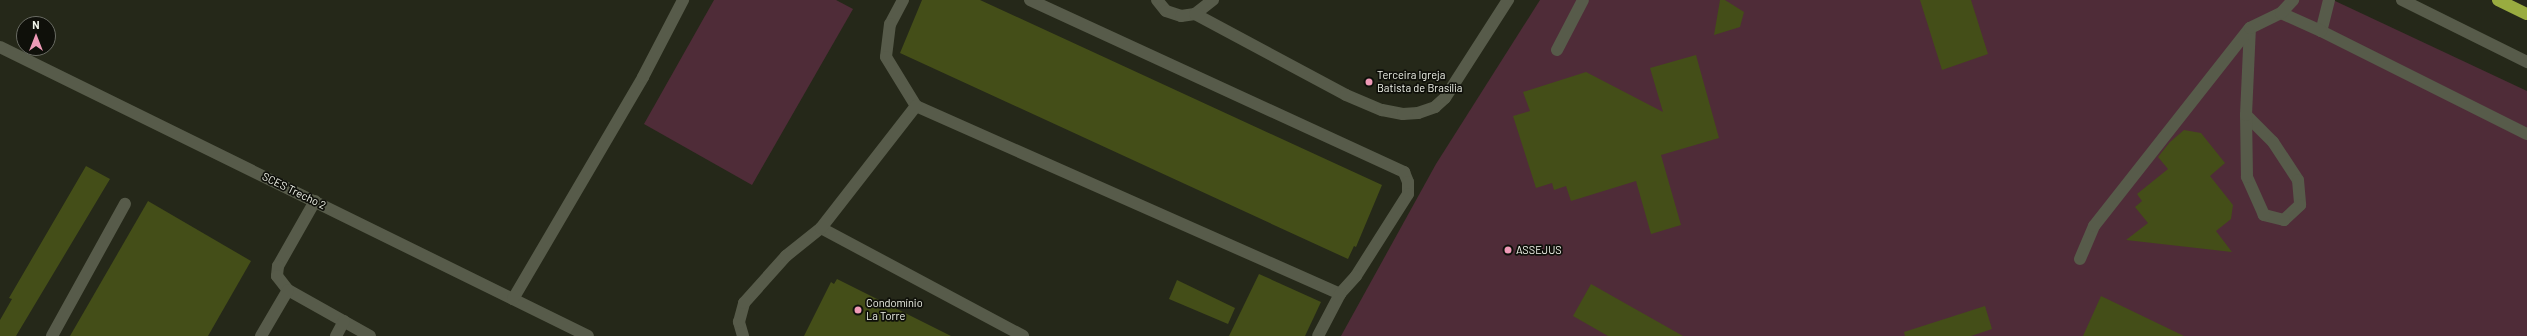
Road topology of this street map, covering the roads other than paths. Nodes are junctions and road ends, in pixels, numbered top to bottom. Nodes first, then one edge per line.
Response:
1 (683, 0) edge
2 (903, 0) edge
3 (1030, 0) edge
4 (1157, 0) edge
5 (1213, 0) edge
6 (1508, 0) edge
7 (1583, 0) edge
8 (2293, 0) edge
9 (2329, 0) edge
10 (2402, 0) edge
11 (2498, 0) edge
12 (2281, 13) junction
13 (1195, 14) junction
14 (2527, 14) edge
15 (2250, 28) junction
16 (2321, 31) junction
17 (0, 47) edge
18 (1557, 50) dead end
19 (2527, 62) edge
20 (916, 106) junction
21 (2246, 115) junction
22 (2527, 134) edge
23 (315, 201) junction
24 (125, 204) dead end
25 (821, 228) junction
26 (2080, 260) dead end
27 (288, 290) junction
28 (1340, 294) junction
29 (513, 299) junction
30 (344, 321) junction
31 (52, 336) edge
32 (261, 336) edge
33 (336, 336) edge
34 (370, 336) edge
35 (588, 336) edge
36 (743, 336) edge
37 (1023, 336) edge
38 (1318, 336) edge

1 - 29 street
2 - 20 street
3 - 28 street
4 - 13 street
5 - 13 street
6 - 13 street
7 - 18 street
8 - 12 street
9 - 16 street
10 - 19 street
11 - 14 highway
12 - 15 street
12 - 16 street
15 - 21 street
15 - 26 street
16 - 22 street
17 - 23 street, SCES Trecho 2
20 - 25 street
20 - 28 street
21 - 21 street
23 - 27 street
23 - 29 street, SCES Trecho 2
24 - 31 street
25 - 36 street
25 - 37 street
27 - 30 street
27 - 32 street
28 - 38 street
29 - 35 street, SCES Trecho 2
30 - 33 street
30 - 34 street

